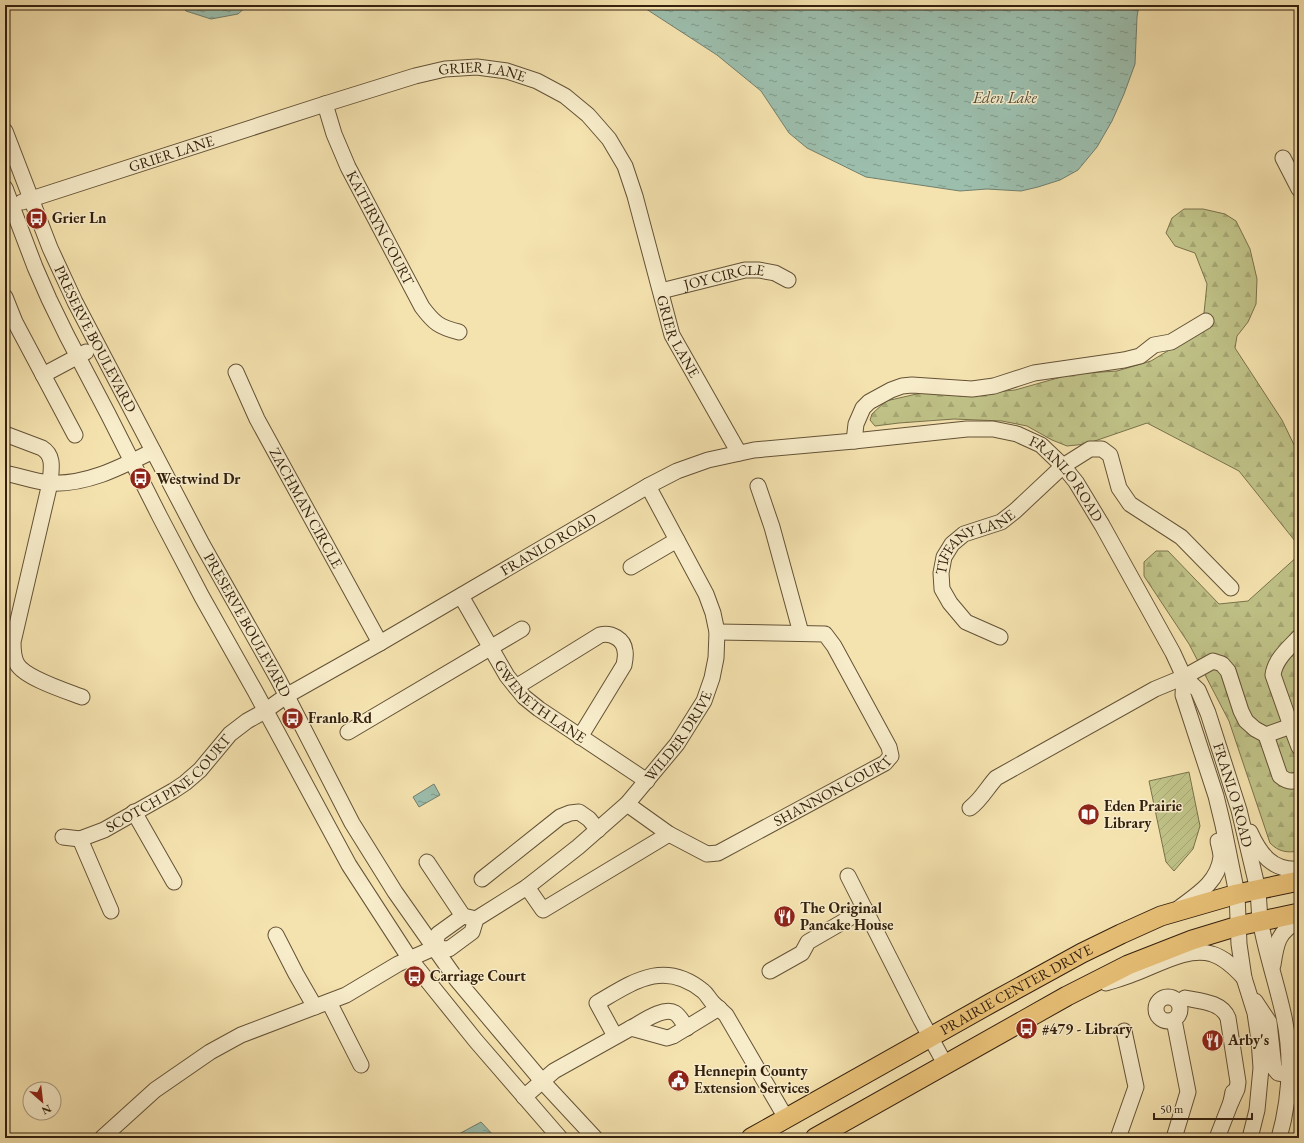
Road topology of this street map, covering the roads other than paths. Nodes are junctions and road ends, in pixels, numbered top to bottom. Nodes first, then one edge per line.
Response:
1 (325, 104) junction
2 (5, 132) edge
3 (1283, 158) dead end
4 (5, 188) edge
5 (1299, 189) edge
6 (32, 199) junction
7 (12, 205) junction
8 (788, 280) dead end
9 (660, 291) junction
10 (5, 297) edge
11 (1206, 321) dead end
12 (459, 332) dead end
13 (98, 346) junction
14 (78, 356) junction
15 (236, 372) dead end
16 (43, 374) junction
17 (5, 434) edge
18 (76, 435) dead end
19 (854, 441) junction
20 (153, 451) junction
21 (740, 452) junction
22 (132, 461) junction
23 (1063, 466) junction
24 (5, 473) edge
25 (50, 483) junction
26 (648, 486) junction
27 (758, 486) dead end
28 (677, 540) junction
29 (631, 566) dead end
30 (1231, 588) dead end
31 (461, 596) junction
32 (522, 629) dead end
33 (717, 632) junction
34 (800, 633) junction
35 (1000, 636) dead end
36 (1299, 637) edge
37 (380, 643) junction
38 (491, 648) junction
39 (1184, 677) junction
40 (516, 687) junction
41 (286, 696) junction
42 (82, 697) dead end
43 (266, 710) junction
44 (1291, 726) junction
45 (348, 732) dead end
46 (1266, 735) junction
47 (580, 736) junction
48 (1299, 747) edge
49 (1299, 779) edge
50 (647, 781) junction
51 (1216, 796) junction
52 (627, 804) junction
53 (970, 808) dead end
54 (1240, 810) junction
55 (134, 812) junction
56 (598, 830) junction
57 (669, 834) junction
58 (63, 837) dead end
59 (80, 839) junction
60 (427, 862) dead end
61 (1299, 869) edge
62 (848, 876) dead end
63 (482, 879) dead end
64 (1299, 881) edge
65 (174, 882) dead end
66 (527, 887) junction
67 (1258, 890) junction
68 (1237, 894) junction
69 (865, 909) junction
70 (111, 911) dead end
71 (1174, 912) junction
72 (1299, 913) edge
73 (470, 917) junction
74 (1260, 921) junction
75 (1299, 921) edge
76 (1238, 926) junction
77 (276, 935) dead end
78 (434, 948) junction
79 (410, 959) junction
80 (770, 971) dead end
81 (1272, 972) junction
82 (1246, 984) junction
83 (1067, 996) junction
84 (1179, 1003) junction
85 (322, 1005) junction
86 (719, 1008) junction
87 (1174, 1020) junction
88 (631, 1028) junction
89 (686, 1028) junction
90 (1124, 1031) dead end
91 (615, 1036) junction
92 (930, 1037) junction
93 (945, 1064) junction
94 (361, 1065) dead end
95 (1294, 1076) edge
96 (542, 1081) junction
97 (524, 1097) junction
98 (786, 1118) junction
99 (102, 1138) edge
100 (560, 1138) edge
101 (595, 1138) edge
102 (751, 1138) edge
103 (816, 1138) edge
104 (1118, 1138) edge
105 (1174, 1138) edge
106 (1217, 1138) edge
107 (1250, 1138) edge
108 (1279, 1138) edge

1 - 6 street, GRIER LANE
1 - 9 street, GRIER LANE
1 - 12 street, KATHRYN COURT
2 - 6 street, PRESERVE BOULEVARD
3 - 5 street
4 - 7 street, PRESERVE BOULEVARD
6 - 7 street, GRIER LANE
6 - 13 street, PRESERVE BOULEVARD
7 - 14 street, PRESERVE BOULEVARD
8 - 9 street, JOY CIRCLE
9 - 21 street, GRIER LANE
10 - 16 street
11 - 19 street
13 - 14 street
13 - 20 street, PRESERVE BOULEVARD
14 - 16 street
14 - 22 street, PRESERVE BOULEVARD
15 - 37 street, ZACHMAN CIRCLE
16 - 18 street
17 - 25 street
19 - 21 street, FRANLO ROAD
19 - 23 street, FRANLO ROAD
20 - 22 street
20 - 41 street, PRESERVE BOULEVARD
21 - 26 street, FRANLO ROAD
22 - 25 street
22 - 43 street, PRESERVE BOULEVARD
23 - 30 street, TIFFANY LANE
23 - 35 street, TIFFANY LANE
23 - 39 street, FRANLO ROAD
24 - 25 street
25 - 42 street
26 - 28 street, WILDER DRIVE
26 - 31 street, FRANLO ROAD
27 - 34 street
28 - 29 street
28 - 33 street, WILDER DRIVE
31 - 37 street, FRANLO ROAD
31 - 38 street, GWENETH LANE
32 - 38 street
33 - 34 street, SHANNON COURT
33 - 50 street, WILDER DRIVE
34 - 57 street, SHANNON COURT
36 - 44 street
37 - 41 street, FRANLO ROAD
38 - 40 street, GWENETH LANE
38 - 45 street
39 - 46 street
39 - 51 street, FRANLO ROAD
39 - 53 street
39 - 54 street, FRANLO ROAD
40 - 47 street, GWENETH LANE
40 - 47 street
41 - 43 street, FRANLO ROAD
41 - 78 street, PRESERVE BOULEVARD
43 - 55 street, SCOTCH PINE COURT
43 - 79 street, PRESERVE BOULEVARD
44 - 46 street
44 - 48 street
46 - 49 street
47 - 50 street, GWENETH LANE
50 - 52 street, WILDER DRIVE
51 - 68 street, FRANLO ROAD
51 - 71 street
52 - 56 street, WILDER DRIVE
52 - 57 street, SHANNON COURT
54 - 61 street
54 - 67 street, FRANLO ROAD
55 - 59 street, SCOTCH PINE COURT
55 - 65 street
56 - 63 street
56 - 66 street, WILDER DRIVE
57 - 66 street
58 - 59 street, SCOTCH PINE COURT
59 - 70 street
60 - 73 street
62 - 69 street
64 - 67 main road, PRAIRIE CENTER DRIVE
66 - 73 street, WILDER DRIVE
67 - 68 main road, PRAIRIE CENTER DRIVE
67 - 74 street, FRANLO ROAD
68 - 71 main road, PRAIRIE CENTER DRIVE
68 - 76 street, FRANLO ROAD
69 - 80 street
69 - 92 street
71 - 92 main road, PRAIRIE CENTER DRIVE
72 - 74 main road, PRAIRIE CENTER DRIVE
73 - 78 street, WILDER DRIVE
74 - 76 main road, PRAIRIE CENTER DRIVE
74 - 81 street, FRANLO ROAD
75 - 81 street
76 - 82 street, FRANLO ROAD
76 - 83 main road, PRAIRIE CENTER DRIVE
77 - 85 street
78 - 79 street
78 - 96 street, PRESERVE BOULEVARD
79 - 85 street
79 - 97 street, PRESERVE BOULEVARD
81 - 95 street, FRANLO ROAD
82 - 83 street
82 - 95 street
82 - 107 street, FRANLO ROAD
83 - 93 main road, PRAIRIE CENTER DRIVE
84 - 87 street
84 - 87 street
84 - 106 street
85 - 94 street
85 - 99 street
86 - 89 street
86 - 91 street
86 - 98 street
87 - 105 street
88 - 89 street
88 - 89 street
88 - 91 street
90 - 104 street
91 - 96 street
92 - 93 street
92 - 98 main road, PRAIRIE CENTER DRIVE
93 - 103 main road, PRAIRIE CENTER DRIVE
95 - 108 street, FRANLO ROAD
96 - 97 street
96 - 101 street, PRESERVE BOULEVARD
97 - 100 street, PRESERVE BOULEVARD
98 - 102 main road, PRAIRIE CENTER DRIVE

